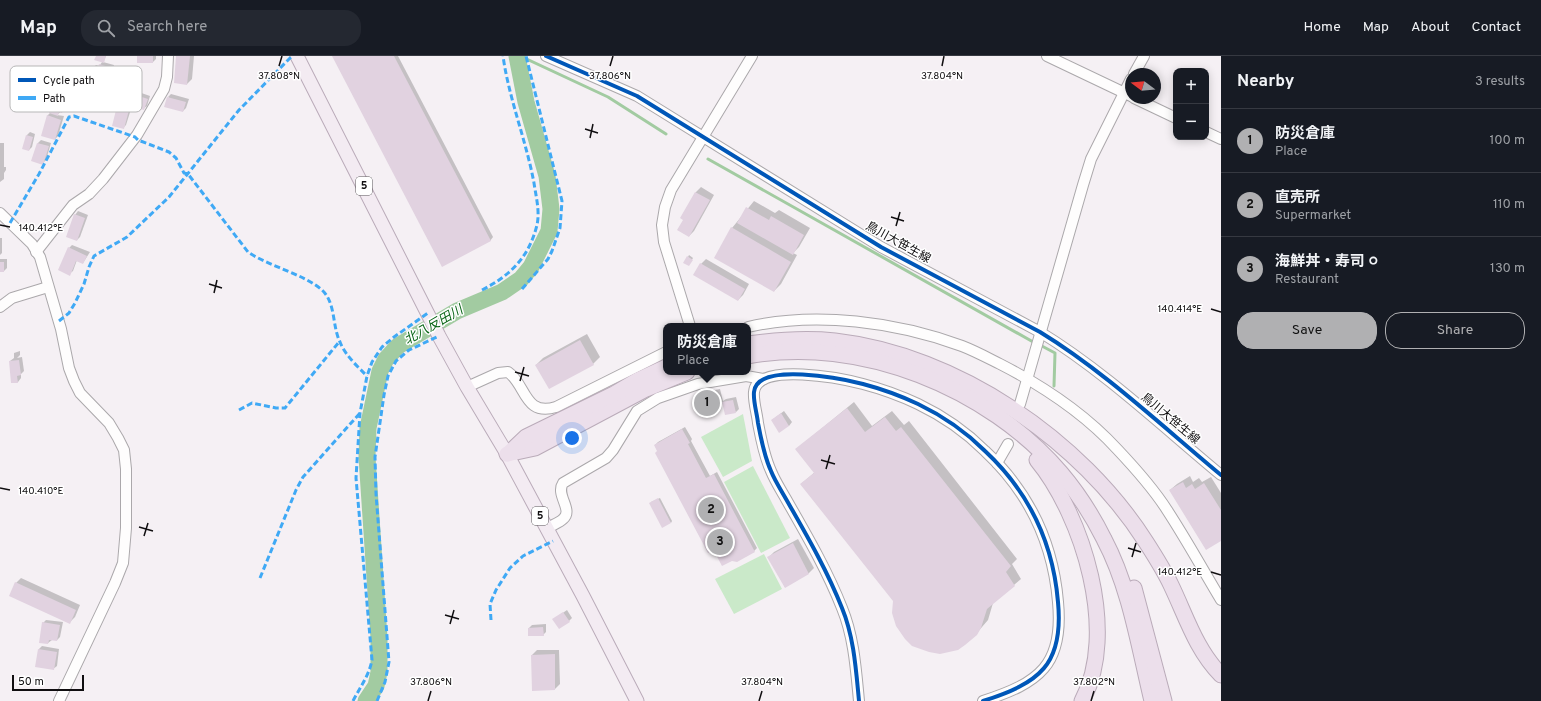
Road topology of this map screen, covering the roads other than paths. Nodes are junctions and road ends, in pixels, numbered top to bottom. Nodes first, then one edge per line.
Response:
1 (168, 56) edge
2 (297, 56) edge
3 (546, 56) edge
4 (752, 56) edge
5 (1047, 56) edge
6 (1144, 56) edge
7 (1137, 68) edge
8 (1125, 94) edge
9 (1125, 99) edge
10 (1147, 104) edge
11 (1173, 117) edge
12 (1209, 133) edge
13 (704, 137) junction
14 (1221, 139) edge
15 (0, 213) edge
16 (36, 252) junction
17 (48, 287) junction
18 (0, 307) edge
19 (689, 323) edge
20 (751, 326) edge
21 (1040, 332) junction
22 (751, 344) edge
23 (663, 354) edge
24 (751, 356) edge
25 (663, 368) edge
26 (680, 375) edge
27 (1027, 378) junction
28 (764, 379) junction
29 (467, 387) junction
30 (978, 388) junction
31 (1020, 404) dead end
32 (999, 417) junction
33 (1008, 444) dead end
34 (507, 454) junction
35 (997, 463) junction
36 (1221, 475) edge
37 (546, 528) junction
38 (1221, 600) edge
39 (1221, 675) edge
40 (59, 701) edge
41 (637, 701) edge
42 (859, 701) edge
43 (983, 701) edge
44 (1082, 701) edge
45 (1152, 701) edge
46 (1164, 701) edge

1 - 16 street
2 - 29 main road, 5
3 - 13 street, 鳥川大笹生線
4 - 13 street
5 - 8 street
6 - 7 street
9 - 21 street
10 - 11 street
12 - 14 street
13 - 19 street
13 - 21 street, 鳥川大笹生線
15 - 16 street
16 - 17 street
17 - 18 street
17 - 40 street
20 - 27 street
21 - 27 street
21 - 36 street, 鳥川大笹生線
22 - 30 highway
23 - 29 street
24 - 32 highway
25 - 34 highway
26 - 34 highway
27 - 31 street
27 - 38 street
28 - 35 street
28 - 37 street
28 - 42 street
29 - 34 main road, 5
30 - 39 highway
30 - 46 highway
32 - 44 highway
32 - 45 highway
33 - 35 street
34 - 37 main road, 5
35 - 43 street
37 - 41 main road, 5

